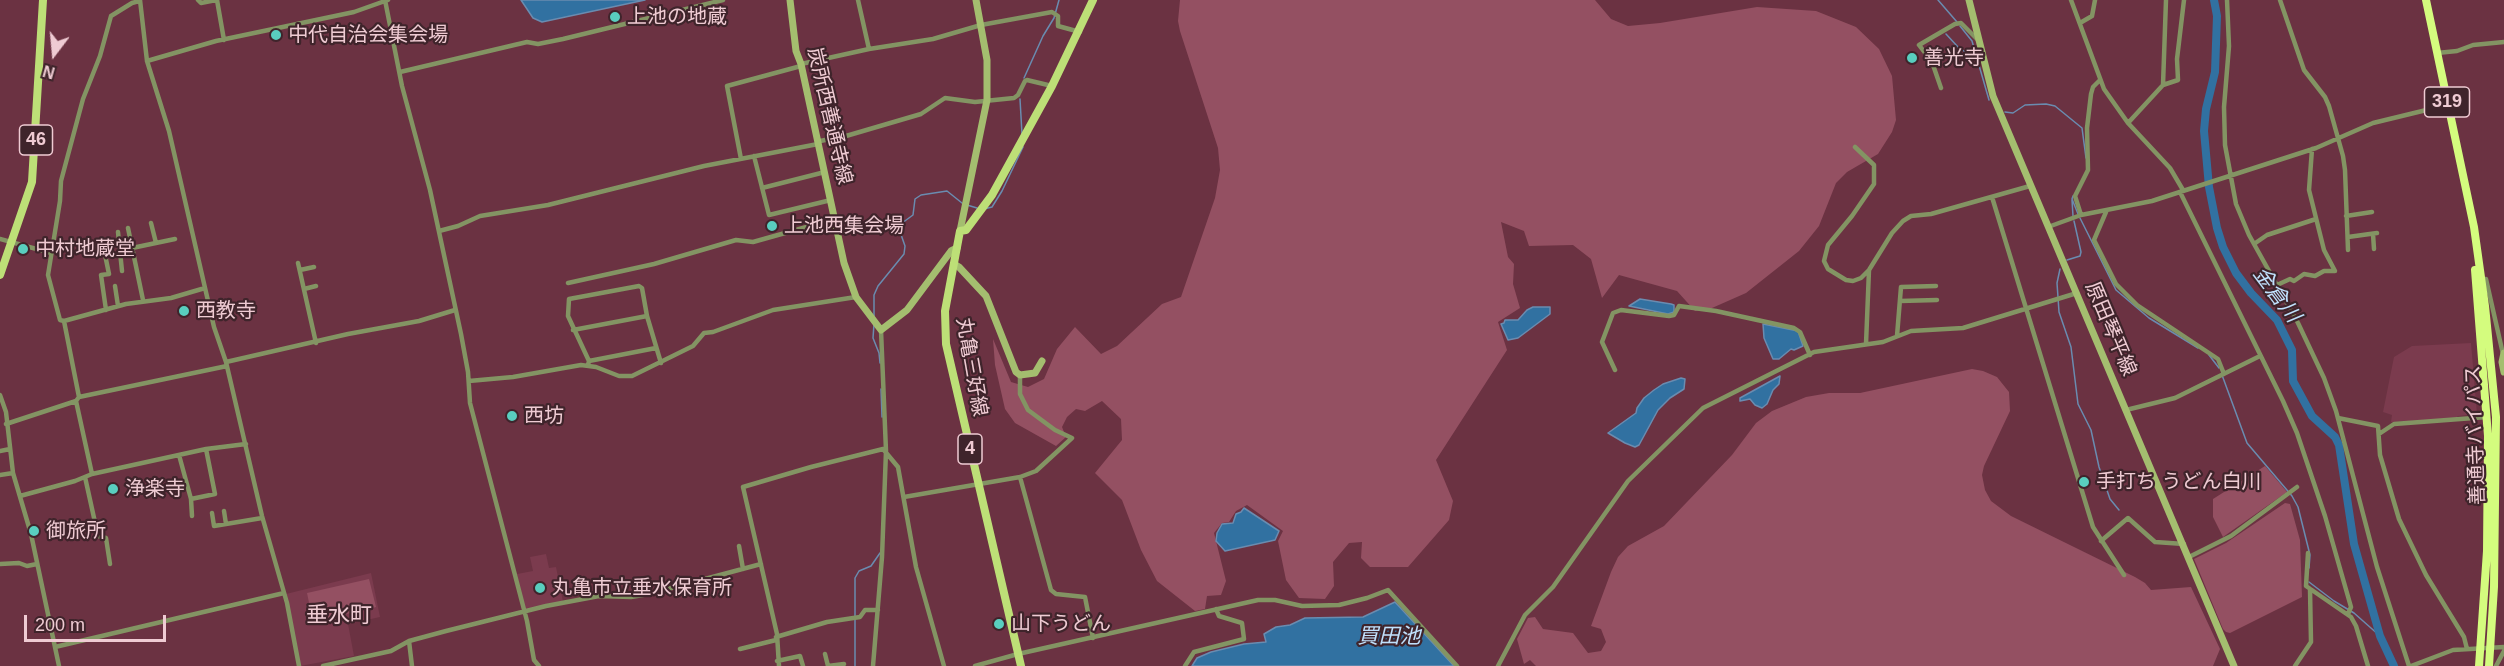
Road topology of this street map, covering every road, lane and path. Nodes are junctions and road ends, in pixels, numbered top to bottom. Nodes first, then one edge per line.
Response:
1 (43, 0) edge
2 (198, 0) edge
3 (217, 0) edge
4 (386, 0) edge
5 (723, 0) edge
6 (790, 0) edge
7 (858, 0) edge
8 (976, 0) edge
9 (1094, 0) edge
10 (1969, 0) edge
11 (2071, 0) edge
12 (2095, 0) edge
13 (2166, 0) edge
14 (2184, 0) edge
15 (2227, 0) edge
16 (2280, 0) edge
17 (2426, 0) edge
18 (139, 1) edge
19 (2080, 23) junction
20 (981, 25) junction
21 (1080, 32) junction
22 (224, 40) junction
23 (1978, 40) junction
24 (2504, 42) edge
25 (868, 49) junction
26 (2437, 53) junction
27 (147, 61) junction
28 (801, 65) junction
29 (400, 72) junction
30 (2100, 81) junction
31 (2163, 85) junction
32 (1052, 86) junction
33 (1941, 88) dead end
34 (987, 100) junction
35 (2447, 105) junction
36 (2128, 123) junction
37 (2338, 140) junction
38 (818, 144) junction
39 (1855, 147) dead end
40 (2312, 149) junction
41 (754, 156) junction
42 (741, 159) junction
43 (825, 172) junction
44 (2230, 175) junction
45 (2030, 186) junction
46 (762, 188) junction
47 (2181, 191) junction
48 (1992, 197) junction
49 (831, 200) junction
50 (2106, 212) junction
51 (2372, 212) dead end
52 (2346, 216) junction
53 (2077, 217) junction
54 (836, 219) junction
55 (2316, 219) junction
56 (152, 222) dead end
57 (2048, 227) junction
58 (128, 228) dead end
59 (439, 231) junction
60 (960, 231) junction
61 (117, 232) dead end
62 (2348, 237) junction
63 (0, 239) edge
64 (175, 239) dead end
65 (119, 243) junction
66 (156, 243) junction
67 (12, 244) junction
68 (2254, 244) junction
69 (103, 246) junction
70 (91, 247) dead end
71 (132, 248) junction
72 (957, 248) junction
73 (2374, 249) dead end
74 (2348, 250) dead end
75 (51, 253) junction
76 (298, 263) dead end
77 (954, 264) junction
78 (314, 267) dead end
79 (300, 270) junction
80 (1869, 270) junction
81 (1, 271) edge
82 (122, 271) dead end
83 (2486, 279) dead end
84 (568, 283) dead end
85 (2277, 285) junction
86 (115, 286) dead end
87 (316, 286) dead end
88 (1936, 286) dead end
89 (205, 288) junction
90 (304, 289) junction
91 (2077, 293) junction
92 (856, 297) junction
93 (143, 300) junction
94 (1937, 300) dead end
95 (1900, 301) junction
96 (118, 306) junction
97 (2026, 309) junction
98 (106, 310) junction
99 (455, 310) junction
100 (647, 316) junction
101 (317, 317) dead end
102 (311, 318) junction
103 (64, 321) junction
104 (573, 330) junction
105 (881, 330) junction
106 (1896, 336) junction
107 (316, 343) junction
108 (1866, 344) junction
109 (656, 348) junction
110 (2504, 354) edge
111 (1810, 355) junction
112 (2260, 356) junction
113 (1042, 361) dead end
114 (589, 363) junction
115 (661, 363) junction
116 (226, 364) junction
117 (1616, 370) dead end
118 (2504, 372) edge
119 (2223, 374) junction
120 (1020, 375) junction
121 (469, 381) junction
122 (0, 395) edge
123 (78, 399) junction
124 (2126, 410) junction
125 (3, 413) edge
126 (2496, 417) edge
127 (2338, 418) junction
128 (6, 423) junction
129 (2379, 434) junction
130 (246, 444) junction
131 (10, 449) junction
132 (206, 449) junction
133 (885, 450) junction
134 (0, 451) edge
135 (179, 455) junction
136 (13, 473) junction
137 (92, 474) junction
138 (0, 475) edge
139 (85, 477) junction
140 (1020, 477) junction
141 (978, 485) junction
142 (2297, 487) dead end
143 (20, 496) junction
144 (904, 497) junction
145 (191, 499) junction
146 (224, 511) dead end
147 (212, 513) dead end
148 (192, 516) dead end
149 (262, 518) junction
150 (226, 524) junction
151 (2101, 541) junction
152 (2184, 543) junction
153 (739, 546) dead end
154 (2308, 554) dead end
155 (2189, 557) junction
156 (0, 564) edge
157 (38, 564) junction
158 (110, 564) dead end
159 (761, 564) junction
160 (743, 569) junction
161 (2124, 575) dead end
162 (2310, 589) junction
163 (284, 593) junction
164 (1216, 609) junction
165 (878, 610) junction
166 (2350, 612) junction
167 (523, 613) junction
168 (1093, 638) junction
169 (776, 639) junction
170 (409, 641) junction
171 (55, 647) junction
172 (2480, 647) junction
173 (2490, 647) junction
174 (2467, 648) junction
175 (740, 649) dead end
176 (2504, 649) edge
177 (825, 654) dead end
178 (1018, 654) junction
179 (778, 663) edge
180 (844, 664) dead end
181 (58, 666) edge
182 (299, 666) edge
183 (323, 666) edge
184 (412, 666) edge
185 (539, 666) edge
186 (803, 666) edge
187 (828, 666) edge
188 (873, 666) edge
189 (944, 666) edge
190 (975, 666) edge
191 (1021, 666) edge
192 (1185, 666) edge
193 (1457, 666) edge
194 (1498, 666) edge
195 (2234, 666) edge
196 (2295, 666) edge
197 (2368, 666) edge
198 (2410, 666) edge
199 (2479, 666) edge
200 (2489, 666) edge
201 (2496, 666) edge

1 - 67 main road, 46
2 - 3 street
3 - 22 street
4 - 22 street
4 - 29 street
5 - 29 street
6 - 28 main road, 炭所西善通寺線
7 - 25 street
8 - 20 main road
9 - 21 main road
10 - 23 main road, 原田琴平線
11 - 19 street
12 - 19 street
13 - 31 street
14 - 31 street
15 - 44 street
16 - 37 street
17 - 26 highway, 善通寺バイパス / 319
18 - 27 street
18 - 75 street
19 - 30 street
20 - 21 street
20 - 25 street
20 - 34 main road
21 - 32 main road
22 - 27 street
23 - 33 street
23 - 45 main road, 原田琴平線
24 - 26 street
25 - 28 street
26 - 35 highway, 善通寺バイパス / 319
27 - 89 street
28 - 38 main road, 炭所西善通寺線
28 - 42 street
29 - 59 street
30 - 36 street
30 - 53 street
31 - 36 street
32 - 34 street
32 - 60 main road
34 - 38 street
34 - 60 main road
35 - 37 street
35 - 126 highway, 善通寺バイパス / 319
36 - 47 street
37 - 40 street
37 - 52 street
38 - 41 street
38 - 43 main road, 炭所西善通寺線
39 - 80 street
40 - 44 street
40 - 55 street
41 - 42 street
41 - 46 street
42 - 59 street
43 - 46 street
43 - 49 main road, 炭所西善通寺線
44 - 47 street
44 - 68 street
45 - 48 street
45 - 57 main road, 原田琴平線
46 - 49 street
47 - 50 street
47 - 112 street
48 - 80 street
48 - 97 street
49 - 54 main road, 炭所西善通寺線
50 - 53 street
50 - 119 street
51 - 52 street
52 - 62 street
53 - 57 street
54 - 84 street
54 - 92 main road, 炭所西善通寺線
55 - 68 street
55 - 85 street
56 - 66 street
57 - 91 main road, 原田琴平線
58 - 71 street
59 - 99 street
60 - 72 main road, 丸亀三好線 / 4
61 - 65 street
62 - 73 street
62 - 74 street
63 - 67 street
64 - 66 street
65 - 69 street
65 - 82 street
66 - 71 street
67 - 75 street
67 - 81 main road, 46
68 - 85 street
69 - 70 street
69 - 98 street
71 - 93 street
72 - 77 main road, 丸亀三好線 / 4
72 - 105 main road
75 - 103 street
76 - 79 street
77 - 120 main road
77 - 141 main road, 丸亀三好線 / 4
78 - 79 street
79 - 90 street
80 - 108 street
83 - 110 street
85 - 127 street
86 - 96 street
87 - 90 street
88 - 95 street
89 - 93 street
89 - 116 street
90 - 102 street
91 - 97 street
91 - 124 main road, 原田琴平線
92 - 105 main road, 炭所西善通寺線
92 - 115 street
93 - 96 street
94 - 95 street
95 - 106 street
96 - 98 street
97 - 106 street
97 - 151 street
98 - 103 street
99 - 107 street
99 - 121 street
100 - 104 street
100 - 104 street
100 - 109 street
101 - 102 street
102 - 107 street
103 - 123 street
104 - 114 street
105 - 133 street
106 - 108 street
107 - 116 street
108 - 111 street
109 - 114 street
109 - 115 street
110 - 118 main road
111 - 117 street
111 - 194 street
112 - 119 street
112 - 166 street
113 - 120 main road
114 - 115 street
114 - 121 street
116 - 123 street
116 - 130 street
119 - 124 street
120 - 140 street
121 - 167 street
122 - 125 street
123 - 128 street
123 - 137 street
124 - 152 main road, 原田琴平線
125 - 128 street
126 - 129 street
126 - 172 highway, 善通寺バイパス / 319
126 - 173 highway, 善通寺バイパス / 319
127 - 129 street
127 - 198 street
128 - 131 street
129 - 174 street
130 - 132 street
130 - 149 street
131 - 134 street
131 - 136 street
132 - 135 street
132 - 145 street
133 - 144 street
133 - 159 street
133 - 165 street
135 - 137 street
135 - 145 street
136 - 138 street
136 - 143 street
137 - 139 street
139 - 143 street
139 - 158 street
140 - 141 street
140 - 168 street
141 - 144 street
141 - 178 main road, 丸亀三好線 / 4
142 - 155 street
143 - 157 street
144 - 189 street
145 - 148 street
146 - 150 street
147 - 150 street
149 - 150 street
149 - 163 street
151 - 152 street
151 - 161 street
152 - 155 main road, 原田琴平線
153 - 160 street
154 - 162 street
155 - 195 main road, 原田琴平線
156 - 157 street
157 - 171 street
159 - 160 street
159 - 169 street
160 - 167 street
162 - 166 street
162 - 196 street
163 - 171 street
163 - 182 street
164 - 168 street
164 - 192 street
164 - 193 street
165 - 169 street
165 - 188 street
166 - 197 street
167 - 170 street
167 - 185 street
168 - 178 street
169 - 175 street
169 - 179 street
170 - 183 street
170 - 184 street
171 - 181 street
172 - 173 street
172 - 174 street
172 - 199 highway, 善通寺バイパス / 319
173 - 176 street
173 - 200 highway, 善通寺バイパス / 319
174 - 198 street
176 - 201 street
177 - 187 street
178 - 190 street
178 - 191 main road, 丸亀三好線 / 4
179 - 186 street
180 - 187 street

